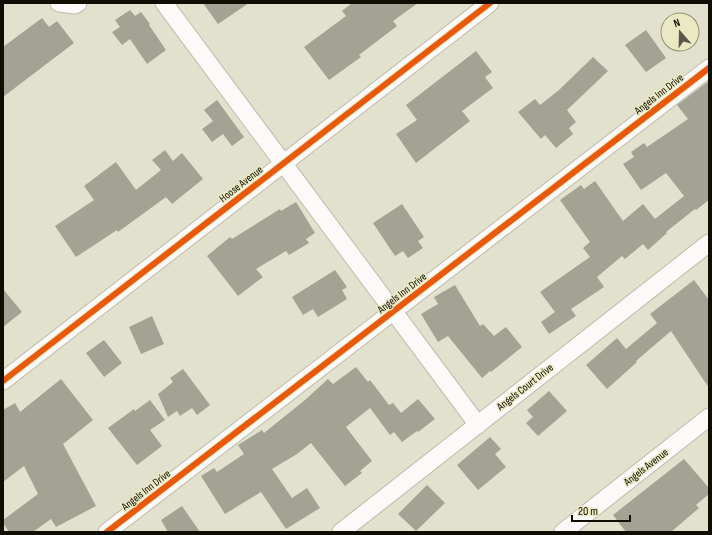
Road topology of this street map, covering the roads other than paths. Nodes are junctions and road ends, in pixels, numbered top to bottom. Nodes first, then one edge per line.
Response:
1 (164, 3) edge
2 (490, 3) edge
3 (709, 68) edge
4 (284, 164) junction
5 (709, 243) edge
6 (393, 312) junction
7 (3, 381) edge
8 (709, 417) edge
9 (478, 425) junction
10 (107, 532) edge
11 (341, 532) edge
12 (563, 532) edge

1 - 4 street
2 - 4 street, Hoose Avenue
3 - 6 street, Angels Inn Drive
4 - 6 street
4 - 7 street, Hoose Avenue
5 - 9 street, Angels Court Drive
6 - 9 street
6 - 10 street, Angels Inn Drive
8 - 12 street, Angels Avenue
9 - 11 street, Angels Court Drive

